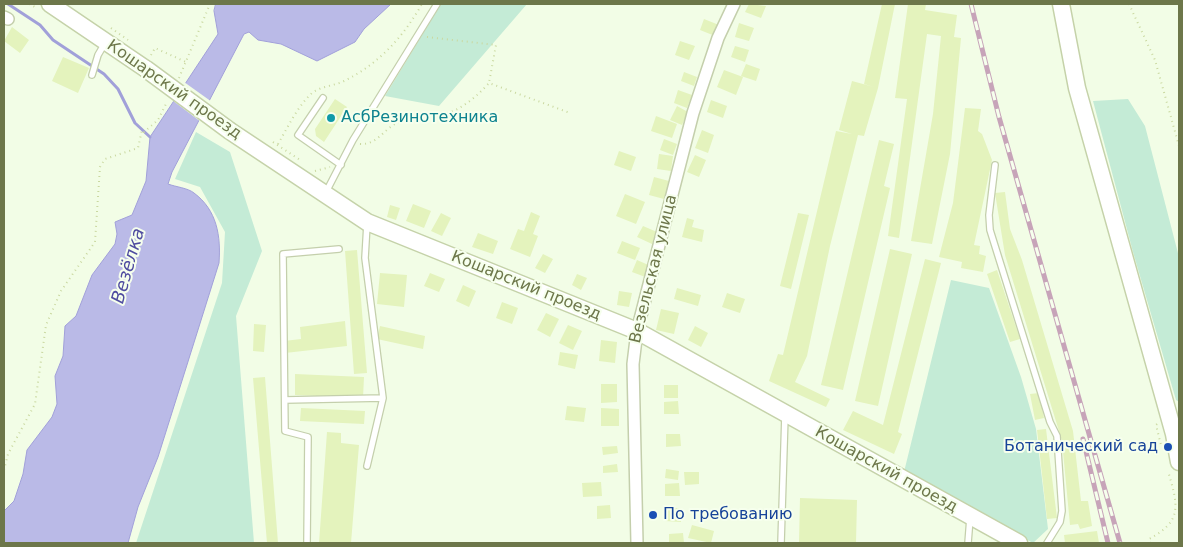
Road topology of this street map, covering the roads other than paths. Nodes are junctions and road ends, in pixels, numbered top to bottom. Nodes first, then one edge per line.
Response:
1 (50, 4) edge
2 (437, 4) edge
3 (734, 4) edge
4 (1061, 4) edge
5 (102, 48) junction
6 (92, 72) dead end
7 (323, 98) dead end
8 (340, 164) junction
9 (996, 165) dead end
10 (326, 194) junction
11 (367, 222) junction
12 (339, 249) dead end
13 (637, 331) junction
14 (383, 398) junction
15 (284, 400) junction
16 (785, 414) junction
17 (1174, 432) edge
18 (367, 466) dead end
19 (1174, 466) edge
20 (970, 516) junction
21 (307, 543) edge
22 (637, 543) edge
23 (781, 543) edge
24 (968, 543) edge
25 (1019, 543) edge
26 (1046, 543) edge

1 - 5 street, Кошарский проезд
2 - 8 lane
3 - 13 street, Везельская улица
4 - 17 street
5 - 6 lane
5 - 10 street, Кошарский проезд, bridge
7 - 8 lane
8 - 10 lane
9 - 26 lane
10 - 11 street, Кошарский проезд
11 - 13 street, Кошарский проезд
11 - 14 lane
12 - 15 lane
13 - 16 street, Кошарский проезд
13 - 22 street, Везельская улица
14 - 15 lane
14 - 18 lane
15 - 21 lane
16 - 20 street, Кошарский проезд
16 - 23 lane
17 - 19 street
20 - 24 lane
20 - 25 street, Кошарский проезд

